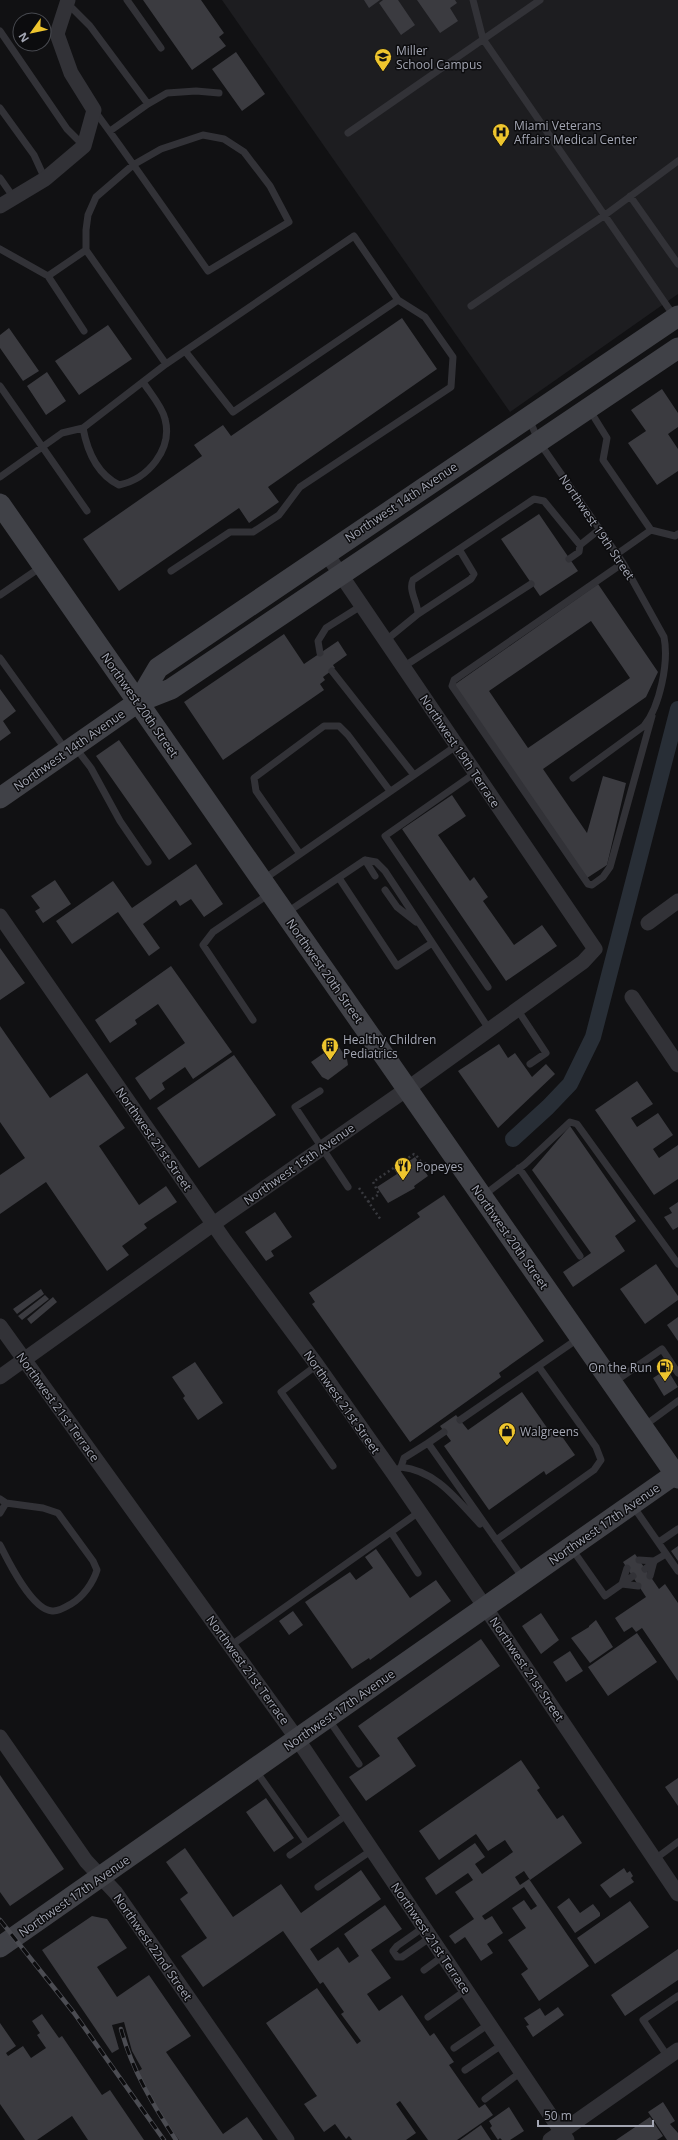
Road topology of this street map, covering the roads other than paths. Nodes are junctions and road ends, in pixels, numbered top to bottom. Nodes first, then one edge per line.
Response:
1 (127, 0) edge
2 (473, 0) edge
3 (540, 0) edge
4 (68, 2) edge
5 (0, 31) edge
6 (483, 40) junction
7 (161, 48) dead end
8 (219, 93) dead end
9 (148, 104) junction
10 (0, 108) edge
11 (94, 110) junction
12 (110, 131) junction
13 (348, 133) dead end
14 (84, 146) junction
15 (678, 161) edge
16 (134, 165) junction
17 (0, 178) edge
18 (45, 179) junction
19 (630, 196) junction
20 (14, 198) junction
21 (0, 206) edge
22 (605, 215) junction
23 (0, 249) edge
24 (86, 250) junction
25 (678, 264) edge
26 (48, 276) junction
27 (398, 300) junction
28 (471, 306) dead end
29 (677, 318) edge
30 (84, 331) dead end
31 (678, 348) edge
32 (185, 351) junction
33 (166, 364) junction
34 (143, 382) junction
35 (0, 386) edge
36 (588, 409) junction
37 (528, 418) junction
38 (83, 428) junction
39 (539, 442) junction
40 (42, 447) junction
41 (0, 477) edge
42 (0, 504) edge
43 (87, 511) dead end
44 (600, 529) junction
45 (651, 530) junction
46 (678, 534) edge
47 (580, 545) junction
48 (459, 549) junction
49 (326, 554) junction
50 (617, 554) junction
51 (569, 559) dead end
52 (623, 563) junction
53 (43, 566) junction
54 (171, 570) dead end
55 (340, 574) junction
56 (531, 584) dead end
57 (0, 595) edge
58 (361, 606) junction
59 (418, 614) junction
60 (385, 641) junction
61 (320, 654) dead end
62 (0, 658) edge
63 (403, 668) junction
64 (332, 671) dead end
65 (138, 702) junction
66 (652, 716) junction
67 (456, 746) junction
68 (71, 749) junction
69 (475, 773) junction
70 (414, 775) junction
71 (573, 778) dead end
72 (390, 791) junction
73 (0, 798) edge
74 (300, 854) junction
75 (365, 860) junction
76 (148, 862) dead end
77 (375, 876) dead end
78 (339, 878) junction
79 (266, 887) junction
80 (385, 890) dead end
81 (678, 901) edge
82 (285, 913) junction
83 (0, 916) edge
84 (648, 923) dead end
85 (421, 926) junction
86 (432, 943) junction
87 (595, 949) joint
88 (488, 987) dead end
89 (632, 997) dead end
90 (517, 1009) junction
91 (253, 1020) dead end
92 (489, 1029) junction
93 (530, 1064) dead end
94 (678, 1065) edge
95 (407, 1089) junction
96 (320, 1091) dead end
97 (321, 1149) junction
98 (519, 1168) junction
99 (348, 1188) dead end
100 (482, 1197) junction
101 (213, 1224) junction
102 (580, 1256) dead end
103 (678, 1264) edge
104 (0, 1326) edge
105 (580, 1337) junction
106 (24, 1360) junction
107 (317, 1365) junction
108 (539, 1367) junction
109 (678, 1373) edge
110 (0, 1376) edge
111 (612, 1383) junction
112 (678, 1401) edge
113 (460, 1420) dead end
114 (643, 1427) junction
115 (444, 1432) dead end
116 (428, 1443) junction
117 (333, 1466) dead end
118 (397, 1470) junction
119 (677, 1475) edge
120 (3, 1501) edge
121 (632, 1504) junction
122 (419, 1512) junction
123 (0, 1513) edge
124 (678, 1529) edge
125 (390, 1532) junction
126 (496, 1540) junction
127 (659, 1542) junction
128 (0, 1545) edge
129 (571, 1547) junction
130 (666, 1554) junction
131 (639, 1560) dead end
132 (654, 1561) junction
133 (627, 1568) dead end
134 (645, 1570) dead end
135 (678, 1571) edge
136 (418, 1573) dead end
137 (633, 1576) dead end
138 (650, 1576) dead end
139 (524, 1580) junction
140 (622, 1584) junction
141 (638, 1586) dead end
142 (485, 1607) junction
143 (230, 1646) junction
144 (328, 1718) junction
145 (0, 1737) edge
146 (298, 1740) junction
147 (359, 1764) dead end
148 (255, 1769) junction
149 (348, 1814) junction
150 (678, 1842) edge
151 (306, 1843) junction
152 (372, 1850) junction
153 (290, 1855) dead end
154 (655, 1859) junction
155 (101, 1877) junction
156 (318, 1887) dead end
157 (678, 1894) edge
158 (0, 1947) edge
159 (443, 1956) junction
160 (424, 1970) dead end
161 (466, 1990) junction
162 (678, 1996) edge
163 (428, 2017) dead end
164 (489, 2024) junction
165 (503, 2044) junction
166 (454, 2048) dead end
167 (673, 2053) edge
168 (465, 2070) dead end
169 (521, 2072) junction
170 (485, 2099) dead end
171 (560, 2137) edge
172 (288, 2140) edge

1 - 7 lane
2 - 6 lane
3 - 6 lane
4 - 9 lane
4 - 11 street
5 - 14 lane
6 - 13 lane
6 - 22 lane
8 - 9 lane
9 - 12 lane
10 - 18 lane
11 - 12 lane
11 - 14 street
12 - 16 lane
14 - 18 street
15 - 19 lane
16 - 16 lane
16 - 24 lane
17 - 20 lane
18 - 20 street
19 - 22 lane
19 - 25 lane
20 - 21 street
22 - 28 lane
22 - 29 lane
23 - 26 lane
24 - 26 lane
24 - 33 lane
26 - 30 lane
27 - 32 lane
27 - 32 lane
27 - 54 lane
29 - 37 main road, Northwest 14th Avenue
31 - 36 main road, Northwest 14th Avenue
32 - 33 lane
33 - 34 lane
34 - 38 lane
34 - 38 lane
35 - 40 lane
36 - 39 main road, Northwest 14th Avenue
36 - 45 lane
37 - 39 lane, Northwest 19th Street
37 - 49 main road, Northwest 14th Avenue
38 - 40 lane
39 - 44 lane, Northwest 19th Street
39 - 55 main road, Northwest 14th Avenue
40 - 41 lane
40 - 43 lane
42 - 53 main road, Northwest 20th Street
44 - 47 lane
44 - 50 lane, Northwest 19th Street
45 - 46 lane
45 - 50 lane
47 - 48 lane
47 - 51 lane
48 - 59 lane
48 - 59 lane
49 - 55 street, Northwest 19th Terrace
49 - 65 main road, Northwest 14th Avenue
50 - 52 lane, Northwest 19th Street
52 - 66 lane, Northwest 19th Street
52 - 66 lane
53 - 57 lane
53 - 65 main road, Northwest 20th Street
55 - 58 street, Northwest 19th Terrace
55 - 65 main road, Northwest 14th Avenue
56 - 63 lane
58 - 60 street, Northwest 19th Terrace
58 - 61 lane
59 - 60 lane
60 - 63 street, Northwest 19th Terrace
62 - 68 lane
63 - 67 street, Northwest 19th Terrace
64 - 70 lane
65 - 68 main road, Northwest 14th Avenue
65 - 79 main road, Northwest 20th Street
66 - 71 lane
67 - 69 street, Northwest 19th Terrace
67 - 70 lane
68 - 73 main road, Northwest 14th Avenue
68 - 76 lane
69 - 87 street, Northwest 19th Terrace
69 - 88 lane
70 - 72 lane
72 - 74 lane
72 - 74 lane
74 - 79 lane
75 - 77 lane
75 - 78 lane
75 - 85 lane
78 - 82 lane
78 - 86 lane
79 - 82 main road, Northwest 20th Street
79 - 91 lane
80 - 85 lane
81 - 84 street
82 - 95 main road, Northwest 20th Street
83 - 101 street, Northwest 21st Street
85 - 86 lane
86 - 92 lane
87 - 90 street, Northwest 15th Avenue
89 - 94 street
90 - 92 street, Northwest 15th Avenue
90 - 93 lane
92 - 95 street, Northwest 15th Avenue
95 - 97 street, Northwest 15th Avenue
95 - 100 main road, Northwest 20th Street
96 - 97 lane
97 - 99 lane
97 - 101 street, Northwest 15th Avenue
98 - 100 lane
98 - 102 lane
98 - 103 lane
100 - 105 main road, Northwest 20th Street
101 - 106 street, Northwest 15th Avenue
101 - 107 street, Northwest 21st Street
104 - 106 street, Northwest 21st Terrace
105 - 108 lane
105 - 111 main road, Northwest 20th Street
106 - 110 street, Northwest 15th Avenue
106 - 143 street, Northwest 21st Terrace
107 - 117 lane
107 - 118 street, Northwest 21st Street
108 - 113 lane
108 - 126 lane
109 - 111 lane
111 - 114 main road, Northwest 20th Street
112 - 114 lane
114 - 119 main road, Northwest 20th Street
115 - 116 lane
116 - 118 lane
116 - 126 lane
118 - 122 street, Northwest 21st Street
118 - 126 lane
119 - 121 main road, Northwest 17th Avenue
120 - 123 lane
120 - 128 lane
121 - 127 lane
121 - 129 main road, Northwest 17th Avenue
122 - 125 lane
122 - 142 street, Northwest 21st Street
124 - 127 lane
125 - 136 lane
125 - 143 lane
126 - 139 lane
127 - 130 lane
129 - 139 main road, Northwest 17th Avenue
129 - 140 lane
130 - 132 lane
130 - 135 lane
131 - 132 lane
132 - 134 lane
132 - 138 lane
133 - 140 lane
137 - 140 lane
139 - 142 main road, Northwest 17th Avenue
140 - 141 lane
142 - 144 main road, Northwest 17th Avenue
142 - 154 street, Northwest 21st Street
143 - 146 street, Northwest 21st Terrace
144 - 146 main road, Northwest 17th Avenue
144 - 147 lane
145 - 155 street, Northwest 22nd Street
146 - 148 main road, Northwest 17th Avenue
146 - 149 street, Northwest 21st Terrace
148 - 151 lane
148 - 155 main road, Northwest 17th Avenue
149 - 151 lane
149 - 152 street, Northwest 21st Terrace
150 - 154 lane
151 - 153 lane
152 - 156 lane
152 - 159 street, Northwest 21st Terrace
154 - 157 street, Northwest 21st Street
155 - 158 main road, Northwest 17th Avenue
155 - 172 street, Northwest 22nd Street
159 - 160 lane
159 - 161 street, Northwest 21st Terrace
161 - 163 lane
161 - 164 street, Northwest 21st Terrace
162 - 167 lane
164 - 165 street, Northwest 21st Terrace
164 - 166 lane
165 - 168 lane
165 - 169 street, Northwest 21st Terrace
167 - 171 street
169 - 170 lane
169 - 171 street, Northwest 21st Terrace

